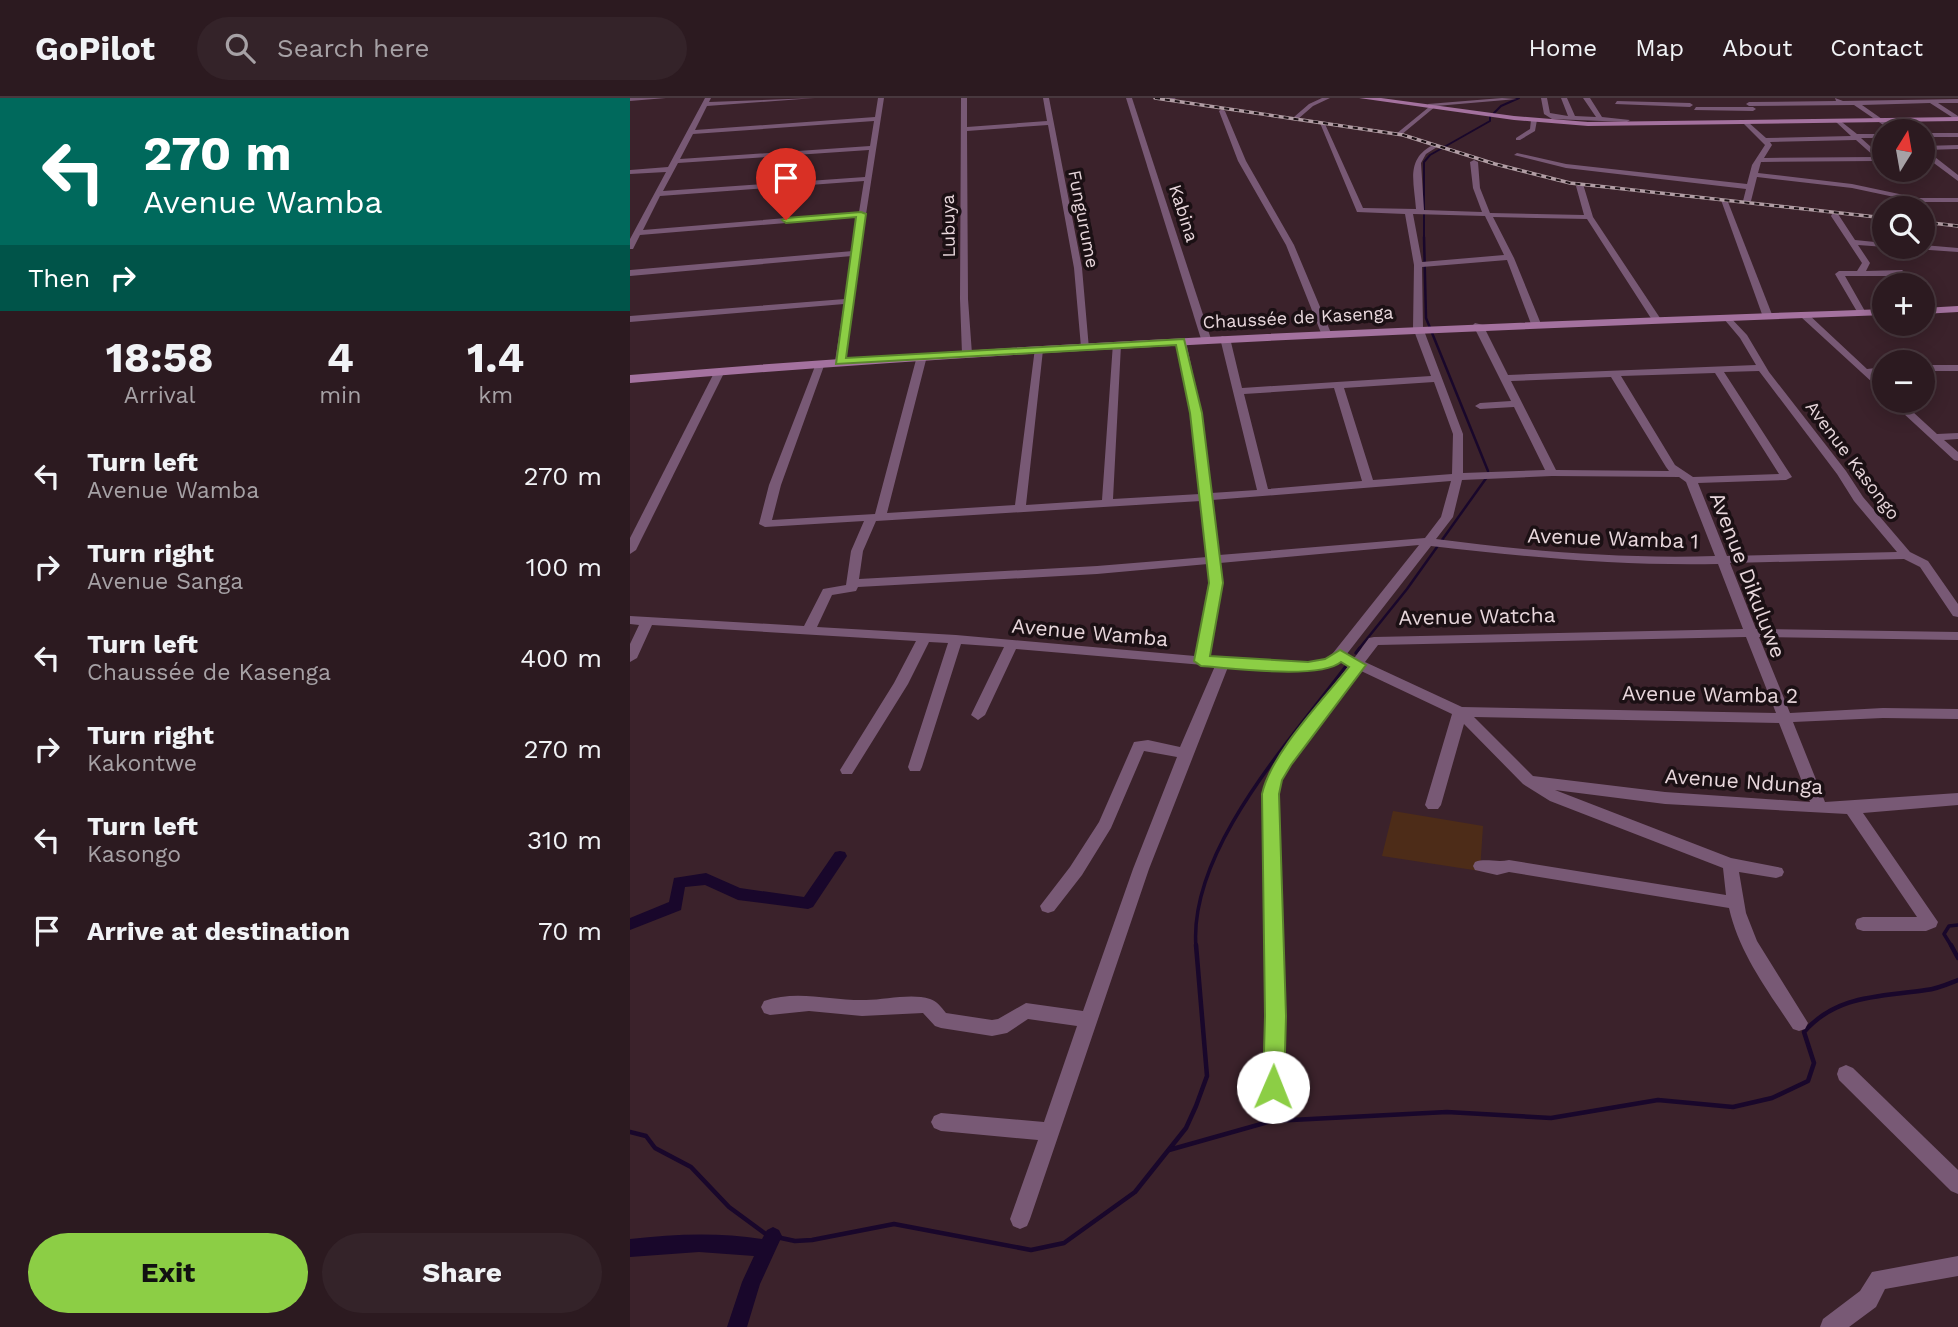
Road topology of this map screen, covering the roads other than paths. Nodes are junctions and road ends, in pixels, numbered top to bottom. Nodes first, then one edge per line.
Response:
1 (663, 98) edge
2 (812, 98) edge
3 (881, 98) edge
4 (964, 98) edge
5 (1046, 98) edge
6 (1129, 98) edge
7 (1327, 98) edge
8 (1363, 98) edge
9 (1412, 98) edge
10 (1444, 98) edge
11 (1544, 98) edge
12 (1564, 98) edge
13 (1586, 98) edge
14 (1684, 98) edge
15 (630, 99) edge
16 (1514, 99) edge
17 (1839, 100) edge
18 (1918, 100) edge
19 (706, 101) edge
20 (1310, 101) edge
21 (1618, 101) edge
22 (1646, 101) edge
23 (1958, 101) edge
24 (1932, 102) junction
25 (1404, 103) junction
26 (1856, 103) junction
27 (1749, 104) edge
28 (1430, 106) junction
29 (1693, 107) junction
30 (1222, 111) dead end
31 (1296, 118) dead end
32 (878, 119) junction
33 (1573, 119) junction
34 (1880, 119) edge
35 (1936, 119) edge
36 (1958, 119) edge
37 (1534, 120) junction
38 (1600, 120) junction
39 (1872, 120) edge
40 (1838, 121) junction
41 (1628, 122) junction
42 (1767, 122) junction
43 (1709, 123) junction
44 (1745, 123) junction
45 (1049, 124) junction
46 (1322, 124) dead end
47 (963, 129) junction
48 (691, 132) junction
49 (1399, 134) dead end
50 (1936, 135) edge
51 (1958, 135) edge
52 (1872, 136) edge
53 (1857, 137) junction
54 (1518, 139) dead end
55 (1765, 140) junction
56 (1435, 146) dead end
57 (1958, 147) edge
58 (873, 148) junction
59 (1871, 149) edge
60 (1936, 149) edge
61 (1517, 155) dead end
62 (1872, 159) edge
63 (1759, 160) junction
64 (1936, 161) edge
65 (1474, 162) dead end
66 (673, 165) junction
67 (1958, 168) edge
68 (1936, 169) edge
69 (1946, 169) junction
70 (630, 173) edge
71 (1754, 175) junction
72 (1958, 178) edge
73 (867, 179) junction
74 (1580, 186) dead end
75 (1751, 187) junction
76 (657, 194) junction
77 (1958, 200) edge
78 (1747, 201) dead end
79 (1724, 202) dead end
80 (1409, 212) junction
81 (1420, 212) junction
82 (861, 214) junction
83 (1488, 215) junction
84 (1835, 216) dead end
85 (1589, 217) junction
86 (637, 233) junction
87 (1851, 242) junction
88 (1872, 244) edge
89 (630, 247) edge
90 (1935, 248) edge
91 (1958, 250) edge
92 (856, 253) junction
93 (1509, 257) junction
94 (1418, 265) junction
95 (630, 273) edge
96 (1860, 274) junction
97 (1872, 274) edge
98 (849, 301) junction
99 (1958, 309) edge
100 (1935, 310) edge
101 (1862, 313) junction
102 (1872, 313) edge
103 (1804, 316) junction
104 (1768, 317) junction
105 (630, 319) edge
106 (1729, 319) junction
107 (1657, 321) junction
108 (1536, 324) junction
109 (1478, 326) junction
110 (1426, 327) junction
111 (1326, 332) junction
112 (1225, 338) junction
113 (1206, 339) junction
114 (1181, 341) junction
115 (1116, 345) junction
116 (1086, 347) junction
117 (1038, 350) junction
118 (967, 354) junction
119 (922, 356) junction
120 (840, 361) junction
121 (820, 363) junction
122 (1761, 368) junction
123 (1935, 368) edge
124 (1958, 368) edge
125 (1718, 370) junction
126 (720, 371) junction
127 (1872, 371) edge
128 (1864, 372) junction
129 (1614, 373) junction
130 (1503, 378) junction
131 (630, 379) edge
132 (1438, 379) junction
133 (1872, 379) edge
134 (1338, 385) junction
135 (1240, 391) junction
136 (1517, 404) junction
137 (1480, 406) dead end
138 (1908, 413) edge
139 (1958, 436) edge
140 (1935, 437) junction
141 (1958, 458) edge
142 (1552, 473) junction
143 (1677, 474) junction
144 (1457, 477) junction
145 (1691, 480) junction
146 (1368, 483) junction
147 (1263, 491) junction
148 (1205, 497) junction
149 (1107, 503) junction
150 (1020, 509) junction
151 (875, 517) junction
152 (635, 530) edge
153 (1437, 542) junction
154 (630, 550) edge
155 (1906, 555) junction
156 (1214, 560) junction
157 (1721, 561) junction
158 (853, 583) junction
159 (1958, 613) edge
160 (630, 620) edge
161 (648, 620) junction
162 (809, 629) junction
163 (1749, 633) junction
164 (1958, 636) edge
165 (924, 638) junction
166 (956, 639) junction
167 (1012, 644) junction
168 (1340, 655) junction
169 (630, 658) edge
170 (1201, 661) junction
171 (1223, 663) junction
172 (1359, 665) junction
173 (1460, 712) junction
174 (1958, 714) edge
175 (978, 715) dead end
176 (1783, 718) junction
177 (1183, 753) junction
178 (915, 767) dead end
179 (847, 770) dead end
180 (1528, 780) junction
181 (1958, 799) edge
182 (1433, 806) dead end
183 (1820, 808) junction
184 (1851, 808) junction
185 (1730, 864) junction
186 (1481, 866) dead end
187 (1776, 872) dead end
188 (1736, 903) junction
189 (1048, 906) dead end
190 (1863, 924) dead end
191 (771, 1007) dead end
192 (1088, 1020) junction
193 (1799, 1023) dead end
194 (1846, 1074) dead end
195 (1273, 1111) dead end
196 (941, 1122) dead end
197 (1050, 1132) junction
198 (1958, 1184) edge
199 (1020, 1219) dead end
200 (1958, 1266) edge
201 (1831, 1327) edge

1 - 15 street
2 - 19 street
3 - 32 street
4 - 47 street, Lubuya
5 - 45 street, Fungurume
6 - 113 street, Kabina
7 - 20 street
8 - 25 main road
9 - 25 street
10 - 28 main road
11 - 33 street
12 - 33 street
13 - 38 street
14 - 29 street
16 - 28 street
17 - 26 street
17 - 27 street
18 - 24 street
18 - 26 street
19 - 48 street
20 - 31 street
21 - 22 street
21 - 41 street
22 - 29 street
23 - 24 street
24 - 36 street
25 - 28 main road
26 - 34 street
27 - 29 street
27 - 42 street
28 - 37 main road
28 - 49 street
29 - 43 street
30 - 111 street
32 - 48 street
32 - 58 street
33 - 38 street
35 - 36 main road
37 - 41 main road
37 - 54 street
38 - 41 street
39 - 40 main road
40 - 42 main road
40 - 53 street
41 - 43 main road
42 - 44 main road
43 - 44 main road
44 - 55 street
45 - 47 street
45 - 116 street, Fungurume
46 - 80 street
47 - 118 street, Lubuya
48 - 66 street
50 - 51 street
52 - 53 street
53 - 55 street
53 - 59 street
55 - 63 street
56 - 81 street
57 - 60 street
58 - 66 street
58 - 73 street
61 - 75 street
62 - 63 street
63 - 71 street
64 - 69 street
65 - 83 street
66 - 70 street
66 - 76 street
67 - 69 street
68 - 69 street
69 - 72 street
71 - 75 street
71 - 77 street
73 - 76 street
73 - 82 street
74 - 85 street
75 - 78 street
76 - 86 street
79 - 104 street
80 - 81 street
80 - 94 street
81 - 83 street
82 - 86 street
82 - 92 street
83 - 85 street
83 - 93 street
84 - 87 street
85 - 107 street
86 - 89 street
87 - 88 street
87 - 96 street
90 - 91 street
92 - 95 street
92 - 98 street
93 - 94 street
93 - 108 street
94 - 110 street
96 - 97 street
96 - 101 street
98 - 105 street
98 - 120 street
99 - 100 main road
101 - 102 main road, Chaussée de Kasenga
101 - 103 main road, Chaussée de Kasenga
103 - 104 main road, Chaussée de Kasenga
103 - 128 street
104 - 106 main road, Chaussée de Kasenga
106 - 107 main road, Chaussée de Kasenga
106 - 122 street, Avenue Kasongo
107 - 108 main road, Chaussée de Kasenga
108 - 109 main road, Chaussée de Kasenga
109 - 110 main road, Chaussée de Kasenga
109 - 130 street
110 - 111 main road, Chaussée de Kasenga
110 - 132 street
111 - 112 main road, Chaussée de Kasenga
112 - 113 main road, Chaussée de Kasenga
112 - 135 street
113 - 114 main road, Chaussée de Kasenga
114 - 115 main road, Chaussée de Kasenga
114 - 148 street
115 - 116 main road, Chaussée de Kasenga
115 - 149 street
116 - 117 main road, Chaussée de Kasenga
117 - 118 main road, Chaussée de Kasenga
117 - 150 street
118 - 119 main road, Chaussée de Kasenga
119 - 120 main road, Chaussée de Kasenga
119 - 151 street
120 - 121 main road, Chaussée de Kasenga
121 - 126 main road, Chaussée de Kasenga
121 - 151 street
122 - 125 street
122 - 155 street, Avenue Kasongo
123 - 124 street
125 - 129 street
125 - 145 street
126 - 131 main road, Chaussée de Kasenga
126 - 152 street
127 - 128 street
128 - 133 street
129 - 130 street
129 - 143 street
130 - 136 street
132 - 134 street
132 - 144 street
134 - 135 street
134 - 146 street
135 - 147 street
136 - 137 street
136 - 142 street
138 - 140 street
139 - 140 street
140 - 141 street
142 - 143 street
142 - 144 street
143 - 145 street, Avenue Dikuluwe
144 - 146 street
144 - 153 street
145 - 157 street, Avenue Dikuluwe
146 - 147 street
147 - 148 street
148 - 149 street
148 - 156 street
149 - 150 street
150 - 151 street
151 - 158 street
152 - 154 street
153 - 156 street, Avenue Wamba 1
153 - 157 street, Avenue Wamba 1
153 - 168 street
155 - 157 street, Avenue Wamba 1
155 - 159 street, Avenue Kasongo
156 - 158 street, Avenue Wamba 1
156 - 170 street
157 - 163 street, Avenue Dikuluwe
158 - 162 street
160 - 161 street, Avenue Wamba
161 - 162 street, Avenue Wamba
161 - 169 street
162 - 165 street, Avenue Wamba
163 - 164 street, Avenue Watcha
163 - 172 street, Avenue Watcha
163 - 176 street, Avenue Dikuluwe
165 - 166 street, Avenue Wamba
165 - 179 street
166 - 167 street, Avenue Wamba
166 - 178 street
167 - 170 street, Avenue Wamba
167 - 175 street
168 - 171 street, Avenue Wamba
168 - 172 street
170 - 171 street, Avenue Wamba
171 - 177 street
172 - 173 street
172 - 195 street, Avenue Watcha
173 - 176 street, Avenue Wamba 2
173 - 180 street
173 - 182 street
174 - 176 street, Avenue Wamba 2
176 - 183 street, Avenue Dikuluwe
177 - 189 street
177 - 192 street
180 - 183 street, Avenue Ndunga
180 - 185 street
181 - 184 street, Avenue Ndunga
183 - 184 street, Avenue Ndunga
184 - 190 street
185 - 187 street
185 - 188 street
186 - 188 street
188 - 193 street
191 - 192 street
192 - 197 street
194 - 198 street
196 - 197 street
197 - 199 street
200 - 201 street

